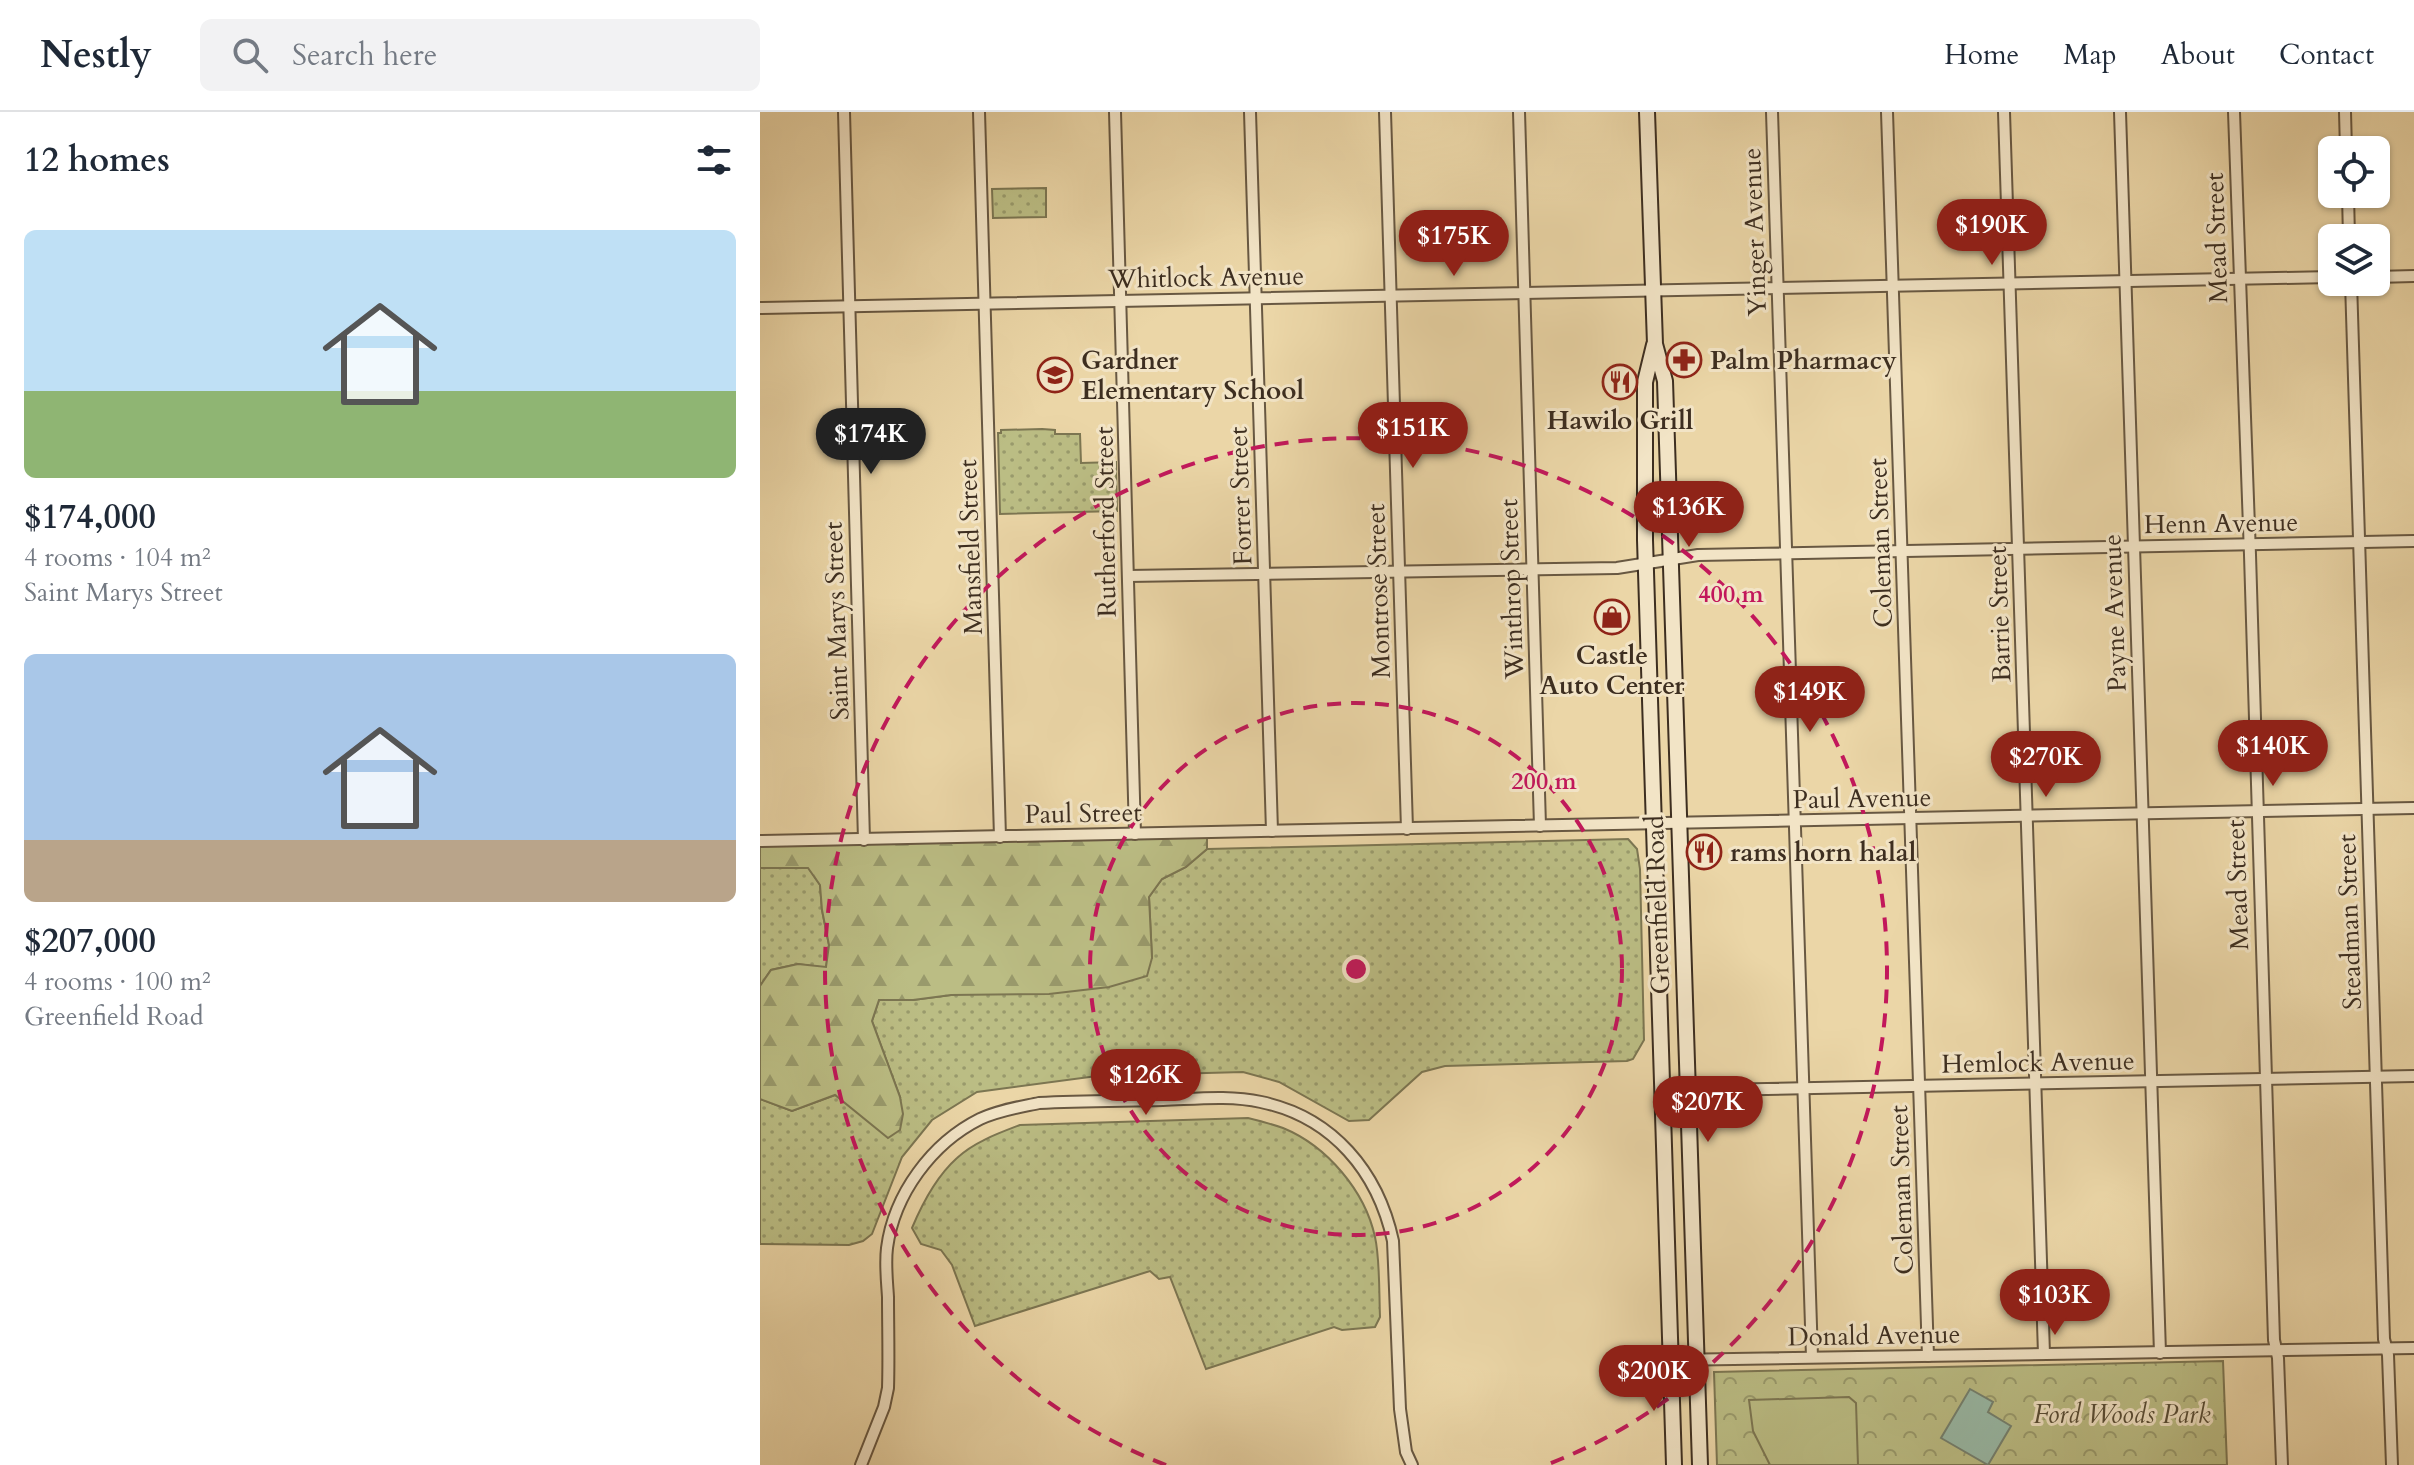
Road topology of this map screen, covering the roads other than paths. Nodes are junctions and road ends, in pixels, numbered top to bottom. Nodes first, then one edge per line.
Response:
1 (844, 112) edge
2 (979, 112) edge
3 (1115, 112) edge
4 (1250, 112) edge
5 (1385, 112) edge
6 (1519, 112) edge
7 (1647, 112) edge
8 (1772, 112) edge
9 (1887, 112) edge
10 (2004, 112) edge
11 (2120, 112) edge
12 (2234, 112) edge
13 (2345, 112) edge
14 (2346, 136) edge
15 (2414, 276) edge
16 (2318, 277) edge
17 (2390, 277) edge
18 (2239, 279) junction
19 (2125, 282) junction
20 (2010, 284) junction
21 (1893, 286) junction
22 (1778, 289) junction
23 (1653, 291) junction
24 (1525, 293) junction
25 (1392, 296) junction
26 (2351, 296) edge
27 (1256, 298) junction
28 (1122, 301) junction
29 (986, 303) junction
30 (849, 306) junction
31 (760, 308) edge
32 (1655, 344) junction
33 (2414, 541) edge
34 (2360, 542) junction
35 (2250, 544) junction
36 (2134, 546) junction
37 (2019, 549) junction
38 (1903, 551) junction
39 (1787, 553) junction
40 (1670, 559) junction
41 (1645, 564) junction
42 (1532, 569) junction
43 (1399, 572) junction
44 (1264, 574) junction
45 (1128, 576) junction
46 (1674, 666) junction
47 (1649, 667) junction
48 (2414, 808) edge
49 (2367, 809) junction
50 (2257, 812) junction
51 (2142, 814) junction
52 (2027, 817) junction
53 (1911, 819) junction
54 (1796, 821) junction
55 (1654, 824) junction
56 (1679, 824) junction
57 (1540, 826) junction
58 (1407, 829) junction
59 (1272, 831) junction
60 (1135, 834) junction
61 (1000, 837) junction
62 (864, 840) junction
63 (760, 841) edge
64 (2376, 1076) junction
65 (2414, 1076) edge
66 (2266, 1078) junction
67 (2151, 1081) junction
68 (2035, 1084) junction
69 (1919, 1086) junction
70 (1804, 1088) junction
71 (1662, 1091) junction
72 (1687, 1091) junction
73 (2386, 1348) junction
74 (2414, 1348) edge
75 (2276, 1350) junction
76 (2160, 1353) junction
77 (2044, 1354) junction
78 (1928, 1356) junction
79 (1812, 1357) junction
80 (1696, 1359) junction
81 (1671, 1360) junction
82 (863, 1461) edge
83 (855, 1465) edge
84 (1412, 1465) edge
85 (1674, 1465) edge
86 (1700, 1465) edge
87 (2282, 1465) edge
88 (2392, 1465) edge

1 - 30 street, Saint Marys Street
2 - 29 street, Mansfield Street
3 - 28 street, Rutherford Street
4 - 27 street, Forrer Street
5 - 25 street, Montrose Street
6 - 24 street, Winthrop Street
7 - 23 main road, Greenfield Road
8 - 22 street, Yinger Avenue
9 - 21 street, Coleman Street
10 - 20 street, Barrie Street
11 - 19 street, Payne Avenue
12 - 18 street, Mead Street
13 - 14 street
15 - 17 street
16 - 18 street, Whitlock Avenue
18 - 19 street, Whitlock Avenue
18 - 35 street, Mead Street
19 - 20 street, Whitlock Avenue
19 - 36 street, Payne Avenue
20 - 21 street, Whitlock Avenue
20 - 37 street, Barrie Street
21 - 22 street, Whitlock Avenue
21 - 38 street, Coleman Street
22 - 23 street, Whitlock Avenue
22 - 39 street, Yinger Avenue
23 - 24 street, Whitlock Avenue
23 - 32 main road, Greenfield Road
24 - 25 street, Whitlock Avenue
24 - 42 street, Winthrop Street
25 - 27 street, Whitlock Avenue
25 - 43 street, Montrose Street
26 - 34 street, Steadman Street
27 - 28 street, Whitlock Avenue
27 - 44 street, Forrer Street
28 - 29 street, Whitlock Avenue
28 - 45 street, Rutherford Street
29 - 30 street, Whitlock Avenue
29 - 61 street, Mansfield Street
30 - 31 street, Whitlock Avenue
30 - 62 street, Saint Marys Street
32 - 40 main road, Greenfield Road
32 - 41 main road, Greenfield Road
33 - 34 street, Henn Avenue
34 - 35 street, Henn Avenue
34 - 49 street, Steadman Street
35 - 36 street, Henn Avenue
35 - 50 street, Mead Street
36 - 37 street, Henn Avenue
36 - 51 street, Payne Avenue
37 - 38 street, Henn Avenue
37 - 52 street, Barrie Street
38 - 39 street, Henn Avenue
38 - 53 street, Coleman Street
39 - 40 street, Henn Avenue
39 - 54 street, Yinger Avenue
40 - 41 street, Henn Avenue
40 - 46 main road, Greenfield Road
41 - 42 street, Henn Avenue
41 - 47 main road, Greenfield Road
42 - 43 street, Henn Avenue
42 - 57 street, Winthrop Street
43 - 44 street, Henn Avenue
43 - 58 street, Montrose Street
44 - 45 street, Henn Avenue
44 - 59 street, Forrer Street
45 - 60 street, Rutherford Street
46 - 47 main road
46 - 56 main road, Greenfield Road
47 - 55 main road, Greenfield Road
48 - 49 street, Paul Avenue
49 - 50 street, Paul Avenue
49 - 64 street, Steadman Street
50 - 51 street, Paul Avenue
50 - 66 street, Mead Street
51 - 52 street, Paul Avenue
51 - 67 street, Payne Avenue
52 - 53 street, Paul Avenue
52 - 68 street, Barrie Street
53 - 54 street, Paul Avenue
53 - 69 street, Coleman Street
54 - 56 street, Paul Avenue
54 - 70 street, Yinger Avenue
55 - 56 street, Paul Avenue
55 - 57 street, Paul Avenue
55 - 71 main road, Greenfield Road
56 - 72 main road, Greenfield Road
57 - 58 street, Paul Avenue
58 - 59 street, Paul Street
59 - 60 street, Paul Street
60 - 61 street, Paul Street
61 - 62 street, Paul Street
62 - 63 street, Paul Street
64 - 65 street, Hemlock Avenue
64 - 66 street, Hemlock Avenue
64 - 73 street, Steadman Street
66 - 67 street, Hemlock Avenue
66 - 75 street, Mead Street
67 - 68 street, Hemlock Avenue
67 - 76 street, Payne Avenue
68 - 69 street, Hemlock Avenue
68 - 77 street, Barrie Street
69 - 70 street, Hemlock Avenue
69 - 78 street, Coleman Street
70 - 72 street, Hemlock Avenue
70 - 79 street, Yinger Avenue
71 - 72 street, Hemlock Avenue
71 - 81 main road, Greenfield Road
72 - 80 main road, Greenfield Road
73 - 74 street, Donald Avenue
73 - 75 street, Donald Avenue
73 - 88 street, Steadman Street
75 - 76 street, Donald Avenue
75 - 87 street, Mead Street
76 - 77 street, Donald Avenue
77 - 78 street, Donald Avenue
78 - 79 street, Donald Avenue
79 - 80 street, Donald Avenue
80 - 81 street, Donald Avenue
80 - 86 main road, Greenfield Road
81 - 85 main road, Greenfield Road
82 - 83 street
82 - 84 street

